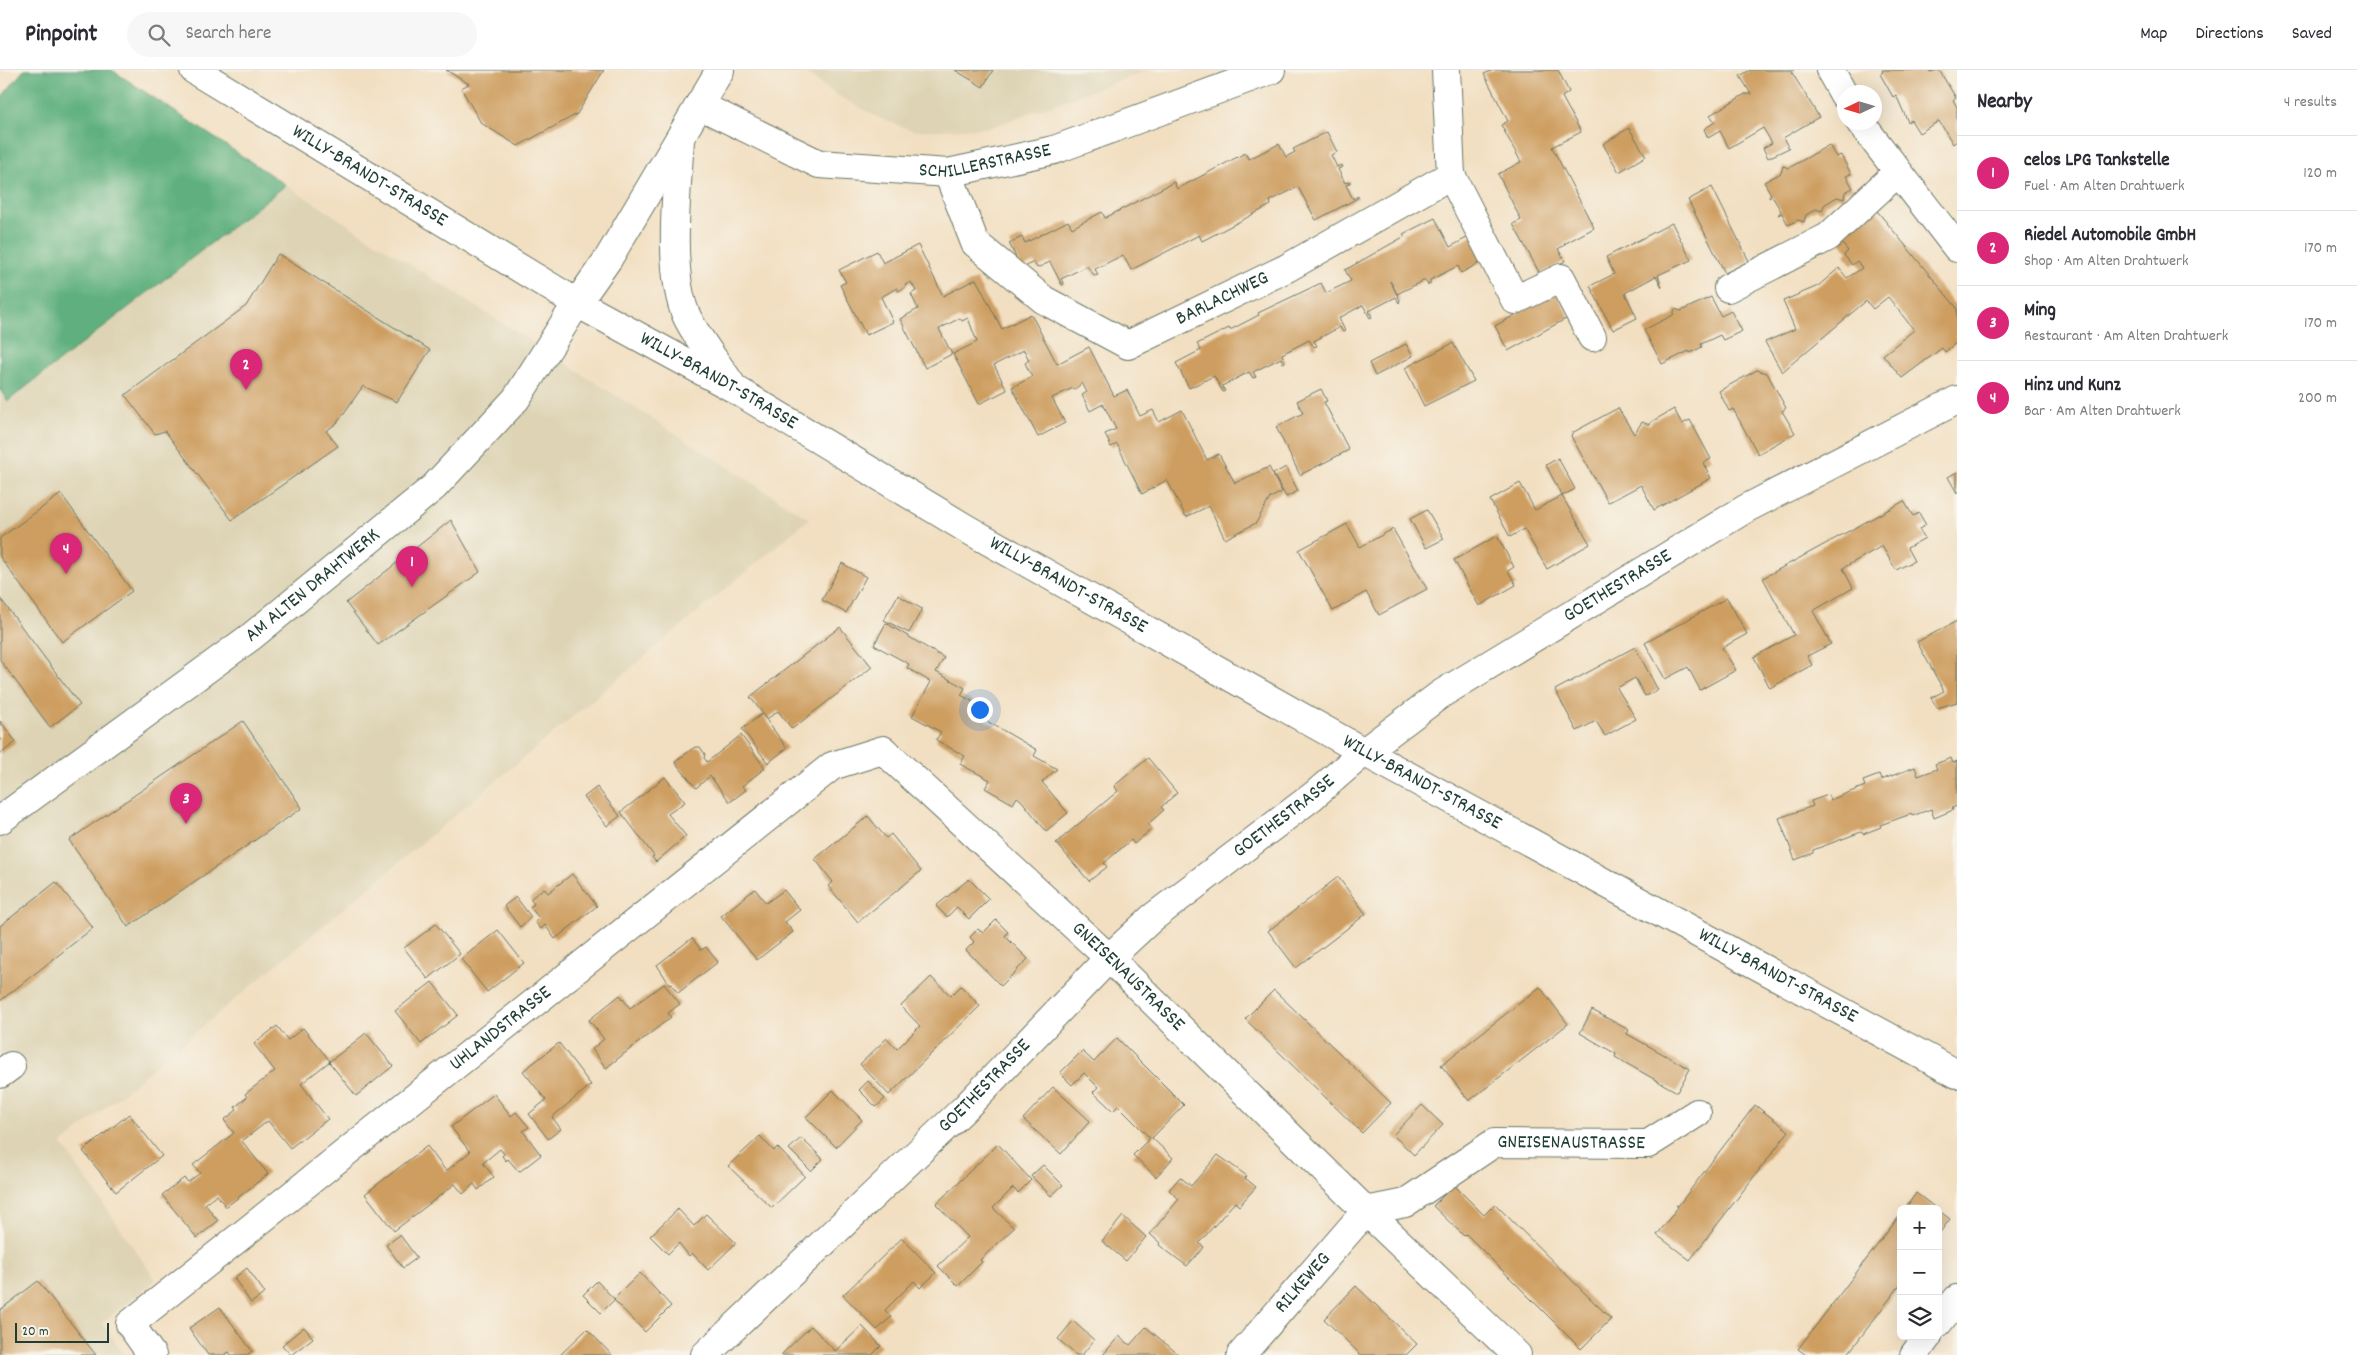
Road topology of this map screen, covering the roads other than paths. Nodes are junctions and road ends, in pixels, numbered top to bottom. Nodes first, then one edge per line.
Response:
1 (194, 70) edge
2 (720, 70) edge
3 (1271, 70) edge
4 (1446, 70) edge
5 (1830, 70) edge
6 (1838, 85) edge
7 (699, 105) junction
8 (1866, 130) edge
9 (680, 136) junction
10 (1898, 172) junction
11 (948, 173) junction
12 (1451, 175) junction
13 (1957, 248) edge
14 (1728, 288) dead end
15 (577, 302) junction
16 (1592, 337) dead end
17 (733, 388) junction
18 (1957, 400) edge
19 (883, 750) joint
20 (1364, 752) junction
21 (0, 820) edge
22 (1109, 958) junction
23 (1957, 1074) edge
24 (1697, 1113) dead end
25 (1366, 1211) junction
26 (1957, 1299) edge
27 (1942, 1318) edge
28 (1925, 1340) edge
29 (152, 1355) edge
30 (705, 1355) edge
31 (1241, 1355) edge
32 (1517, 1355) edge
33 (1914, 1355) edge

1 - 15 street, WILLY-BRANDT-STRASSE
2 - 7 street, AM ALTEN DRAHTWERK
3 - 11 street, SCHILLERSTRASSE
4 - 12 street
5 - 6 street
7 - 9 street, AM ALTEN DRAHTWERK
7 - 11 street, SCHILLERSTRASSE
8 - 10 street
9 - 15 street, AM ALTEN DRAHTWERK
9 - 17 street
10 - 13 street
10 - 14 street
11 - 12 street, BARLACHWEG
12 - 16 street
15 - 17 street, WILLY-BRANDT-STRASSE
15 - 21 street, AM ALTEN DRAHTWERK
17 - 20 street, WILLY-BRANDT-STRASSE
18 - 20 street, GOETHESTRASSE
19 - 22 street, GNEISENAUSTRASSE
19 - 29 street, UHLANDSTRASSE
20 - 22 street, GOETHESTRASSE
20 - 23 street, WILLY-BRANDT-STRASSE
22 - 25 street, GNEISENAUSTRASSE
22 - 30 street, GOETHESTRASSE
24 - 25 street, GNEISENAUSTRASSE
25 - 31 street, RILKEWEG
25 - 32 street, GNEISENAUSTRASSE
26 - 27 street
28 - 33 street

